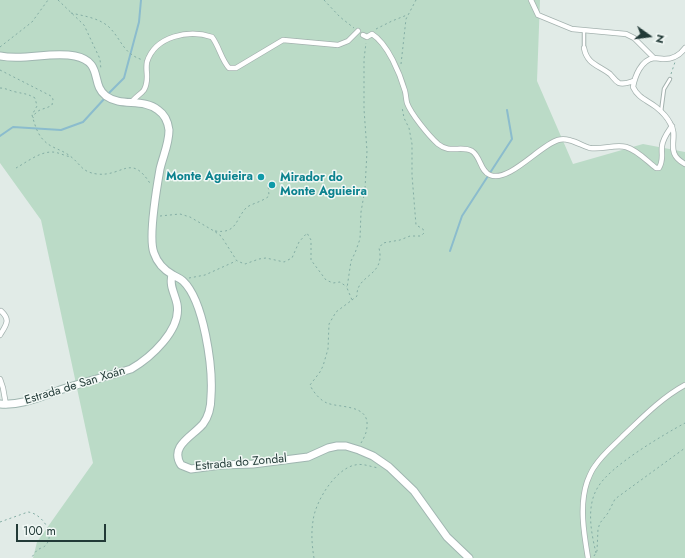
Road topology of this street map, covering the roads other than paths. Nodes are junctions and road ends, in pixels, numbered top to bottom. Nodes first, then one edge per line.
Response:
1 (531, 0) edge
2 (584, 31) junction
3 (358, 32) road end
4 (365, 36) road end
5 (584, 48) joint
6 (685, 48) edge
7 (0, 56) edge
8 (654, 58) junction
9 (670, 79) road end
10 (634, 81) junction
11 (130, 102) junction
12 (661, 112) junction
13 (672, 126) junction
14 (685, 164) edge
15 (172, 275) junction
16 (1, 311) dead end
17 (0, 335) edge
18 (0, 379) edge
19 (685, 385) edge
20 (3, 405) edge
21 (469, 558) edge
22 (588, 558) edge

1 - 2 street
2 - 5 lane
2 - 8 street
3 - 11 street
4 - 13 street
5 - 10 street
6 - 8 street
7 - 11 street, Estrada do Zondal
8 - 10 street
9 - 12 lane
10 - 12 street
11 - 15 street, Estrada do Zondal
12 - 13 street
13 - 14 street
15 - 20 street, Estrada de San Xoán
15 - 21 street, Estrada do Zondal
16 - 17 street
18 - 20 street
19 - 22 street

